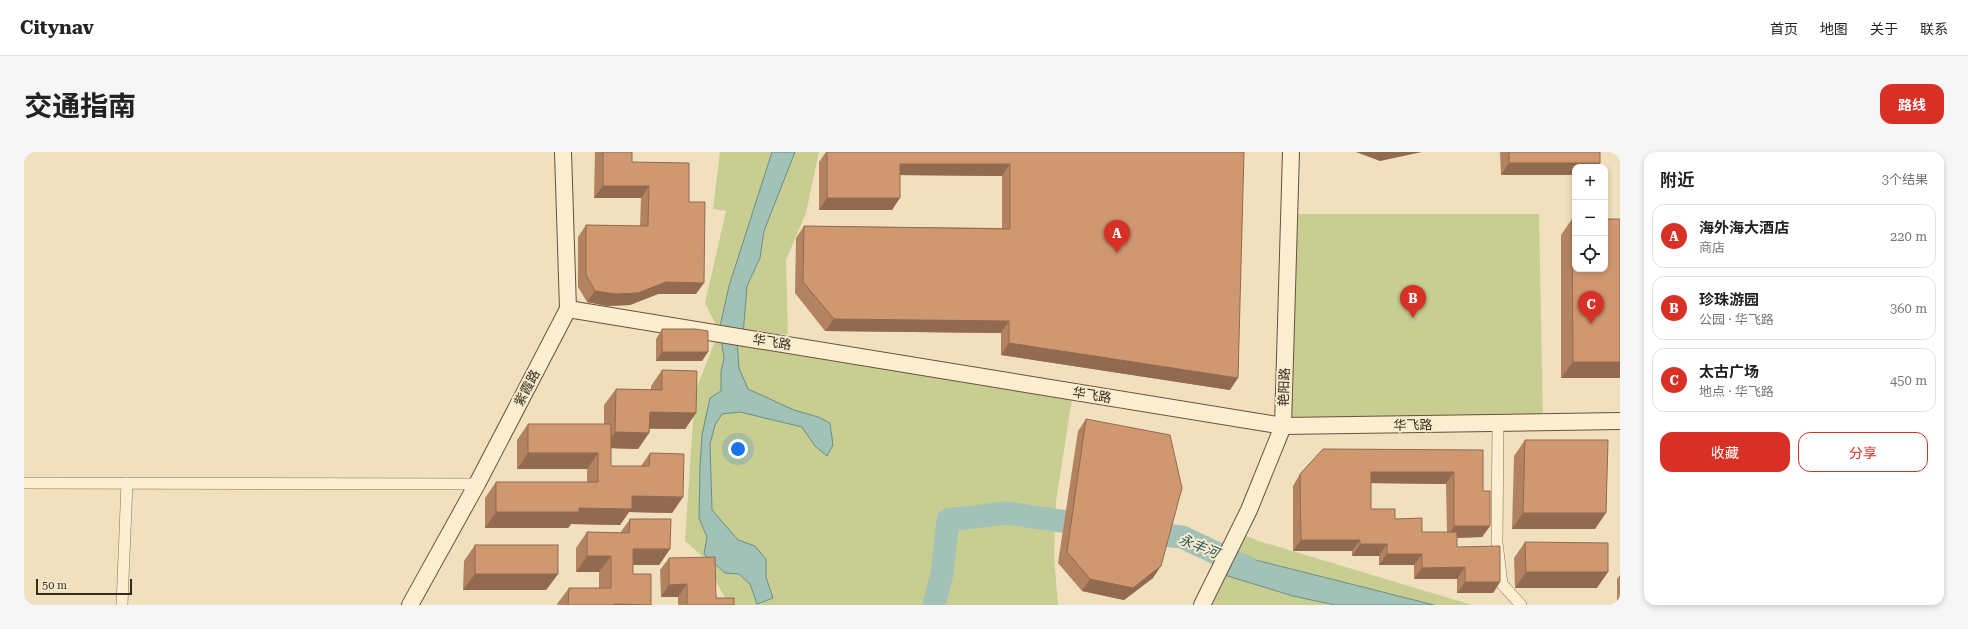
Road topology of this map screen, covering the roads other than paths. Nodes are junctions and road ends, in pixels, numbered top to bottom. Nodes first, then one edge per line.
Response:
1 (563, 152) edge
2 (1291, 152) edge
3 (568, 309) junction
4 (1620, 422) edge
5 (1498, 423) junction
6 (1283, 426) junction
7 (24, 483) edge
8 (127, 483) junction
9 (476, 484) junction
10 (122, 605) edge
11 (410, 605) edge
12 (1202, 605) edge
13 (1521, 605) edge

1 - 3 street, 紫霞路
2 - 6 street, 艳阳路
3 - 6 street, 华飞路
3 - 9 street, 紫霞路
4 - 5 street, 华飞路
5 - 6 street, 华飞路
5 - 13 street
6 - 12 street, 艳阳路
7 - 8 street
8 - 9 street
8 - 10 street
9 - 11 street, 紫霞路

